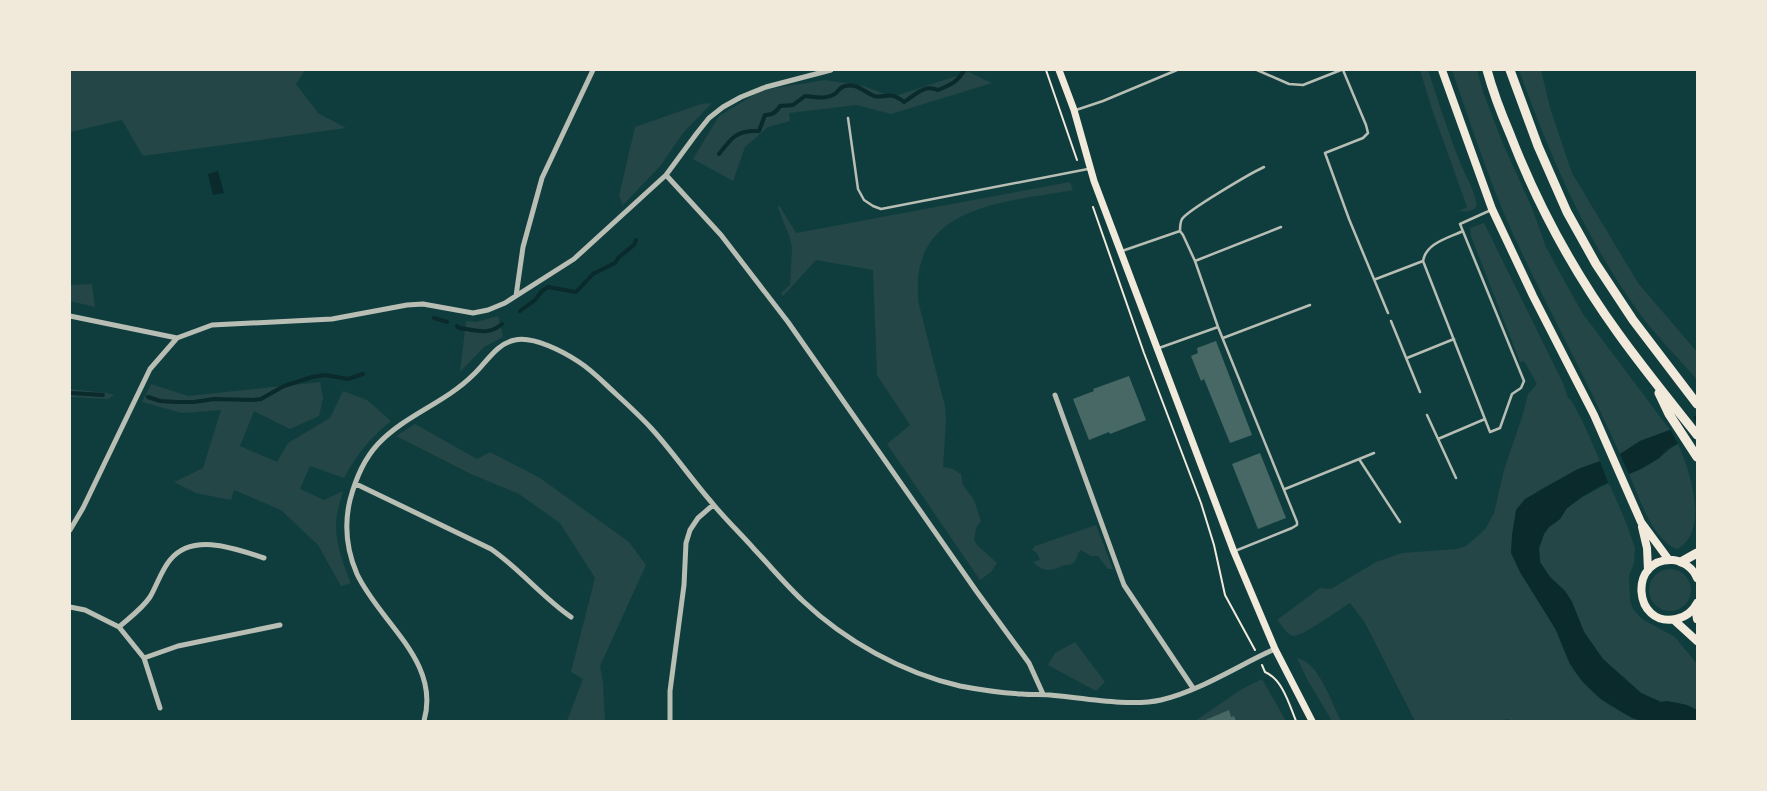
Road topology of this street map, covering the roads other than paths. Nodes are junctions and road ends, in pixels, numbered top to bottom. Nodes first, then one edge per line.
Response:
1 (593, 70) edge
2 (831, 70) edge
3 (1059, 70) edge
4 (1177, 70) edge
5 (1257, 70) edge
6 (1342, 70) edge
7 (1442, 70) edge
8 (1486, 70) edge
9 (1510, 70) edge
10 (1074, 110) junction
11 (848, 118) dead end
12 (1264, 167) dead end
13 (1090, 169) junction
14 (666, 175) junction
15 (1492, 209) junction
16 (1281, 228) dead end
17 (1180, 231) junction
18 (1463, 231) junction
19 (1121, 252) junction
20 (1195, 261) junction
21 (1423, 262) junction
22 (1376, 279) junction
23 (516, 296) junction
24 (1310, 304) dead end
25 (1388, 312) dead end
26 (70, 316) edge
27 (1391, 320) dead end
28 (1218, 326) junction
29 (177, 338) junction
30 (1223, 338) junction
31 (1454, 339) junction
32 (1157, 349) junction
33 (1407, 358) junction
34 (1653, 380) junction
35 (1420, 392) dead end
36 (1055, 395) dead end
37 (1697, 404) edge
38 (1427, 415) dead end
39 (1485, 419) junction
40 (1697, 435) edge
41 (1438, 439) junction
42 (1374, 453) dead end
43 (1697, 457) edge
44 (1359, 459) junction
45 (1456, 478) dead end
46 (356, 484) junction
47 (1284, 489) junction
48 (714, 505) junction
49 (1400, 522) dead end
50 (1641, 522) junction
51 (70, 530) edge
52 (1234, 552) junction
53 (1697, 553) edge
54 (264, 558) dead end
55 (1669, 560) junction
56 (1681, 562) junction
57 (1648, 570) junction
58 (1697, 578) edge
59 (1696, 605) edge
60 (70, 607) edge
61 (571, 617) dead end
62 (1697, 619) edge
63 (1674, 620) junction
64 (280, 624) dead end
65 (119, 627) junction
66 (1697, 641) edge
67 (1275, 649) junction
68 (144, 658) junction
69 (1193, 688) junction
70 (1043, 694) junction
71 (160, 708) dead end
72 (424, 721) edge
73 (670, 721) edge
74 (1312, 721) edge

1 - 23 street
2 - 14 street
3 - 10 main road
4 - 10 lane
5 - 6 lane
6 - 22 lane
7 - 15 main road
8 - 34 highway
9 - 37 highway
10 - 13 main road
11 - 13 lane
12 - 17 lane
13 - 19 main road
14 - 23 street
14 - 70 street
15 - 18 lane
15 - 50 main road
16 - 20 lane
17 - 19 lane
17 - 20 lane
18 - 21 lane
18 - 39 lane
19 - 32 main road
20 - 28 lane
21 - 22 lane
21 - 31 lane
22 - 25 lane
23 - 29 street
24 - 30 lane
26 - 29 street
27 - 33 lane
28 - 30 lane
28 - 32 lane
29 - 51 street
30 - 47 lane
31 - 33 lane
31 - 39 lane
32 - 52 main road
33 - 35 lane
34 - 40 highway
34 - 43 highway
36 - 69 street
38 - 41 lane
39 - 41 lane
41 - 45 lane
42 - 44 lane
44 - 47 lane
44 - 49 lane
46 - 48 street
46 - 61 street
46 - 72 street
47 - 52 lane
48 - 70 street
48 - 73 street
50 - 55 main road
50 - 57 main road
52 - 67 main road
53 - 56 highway
54 - 65 street
55 - 56 main road
55 - 57 main road
56 - 58 main road
57 - 63 main road
59 - 62 main road
59 - 63 main road
60 - 65 street
63 - 66 main road
64 - 68 street
65 - 68 street
67 - 69 street
67 - 74 main road
68 - 71 street
69 - 70 street

